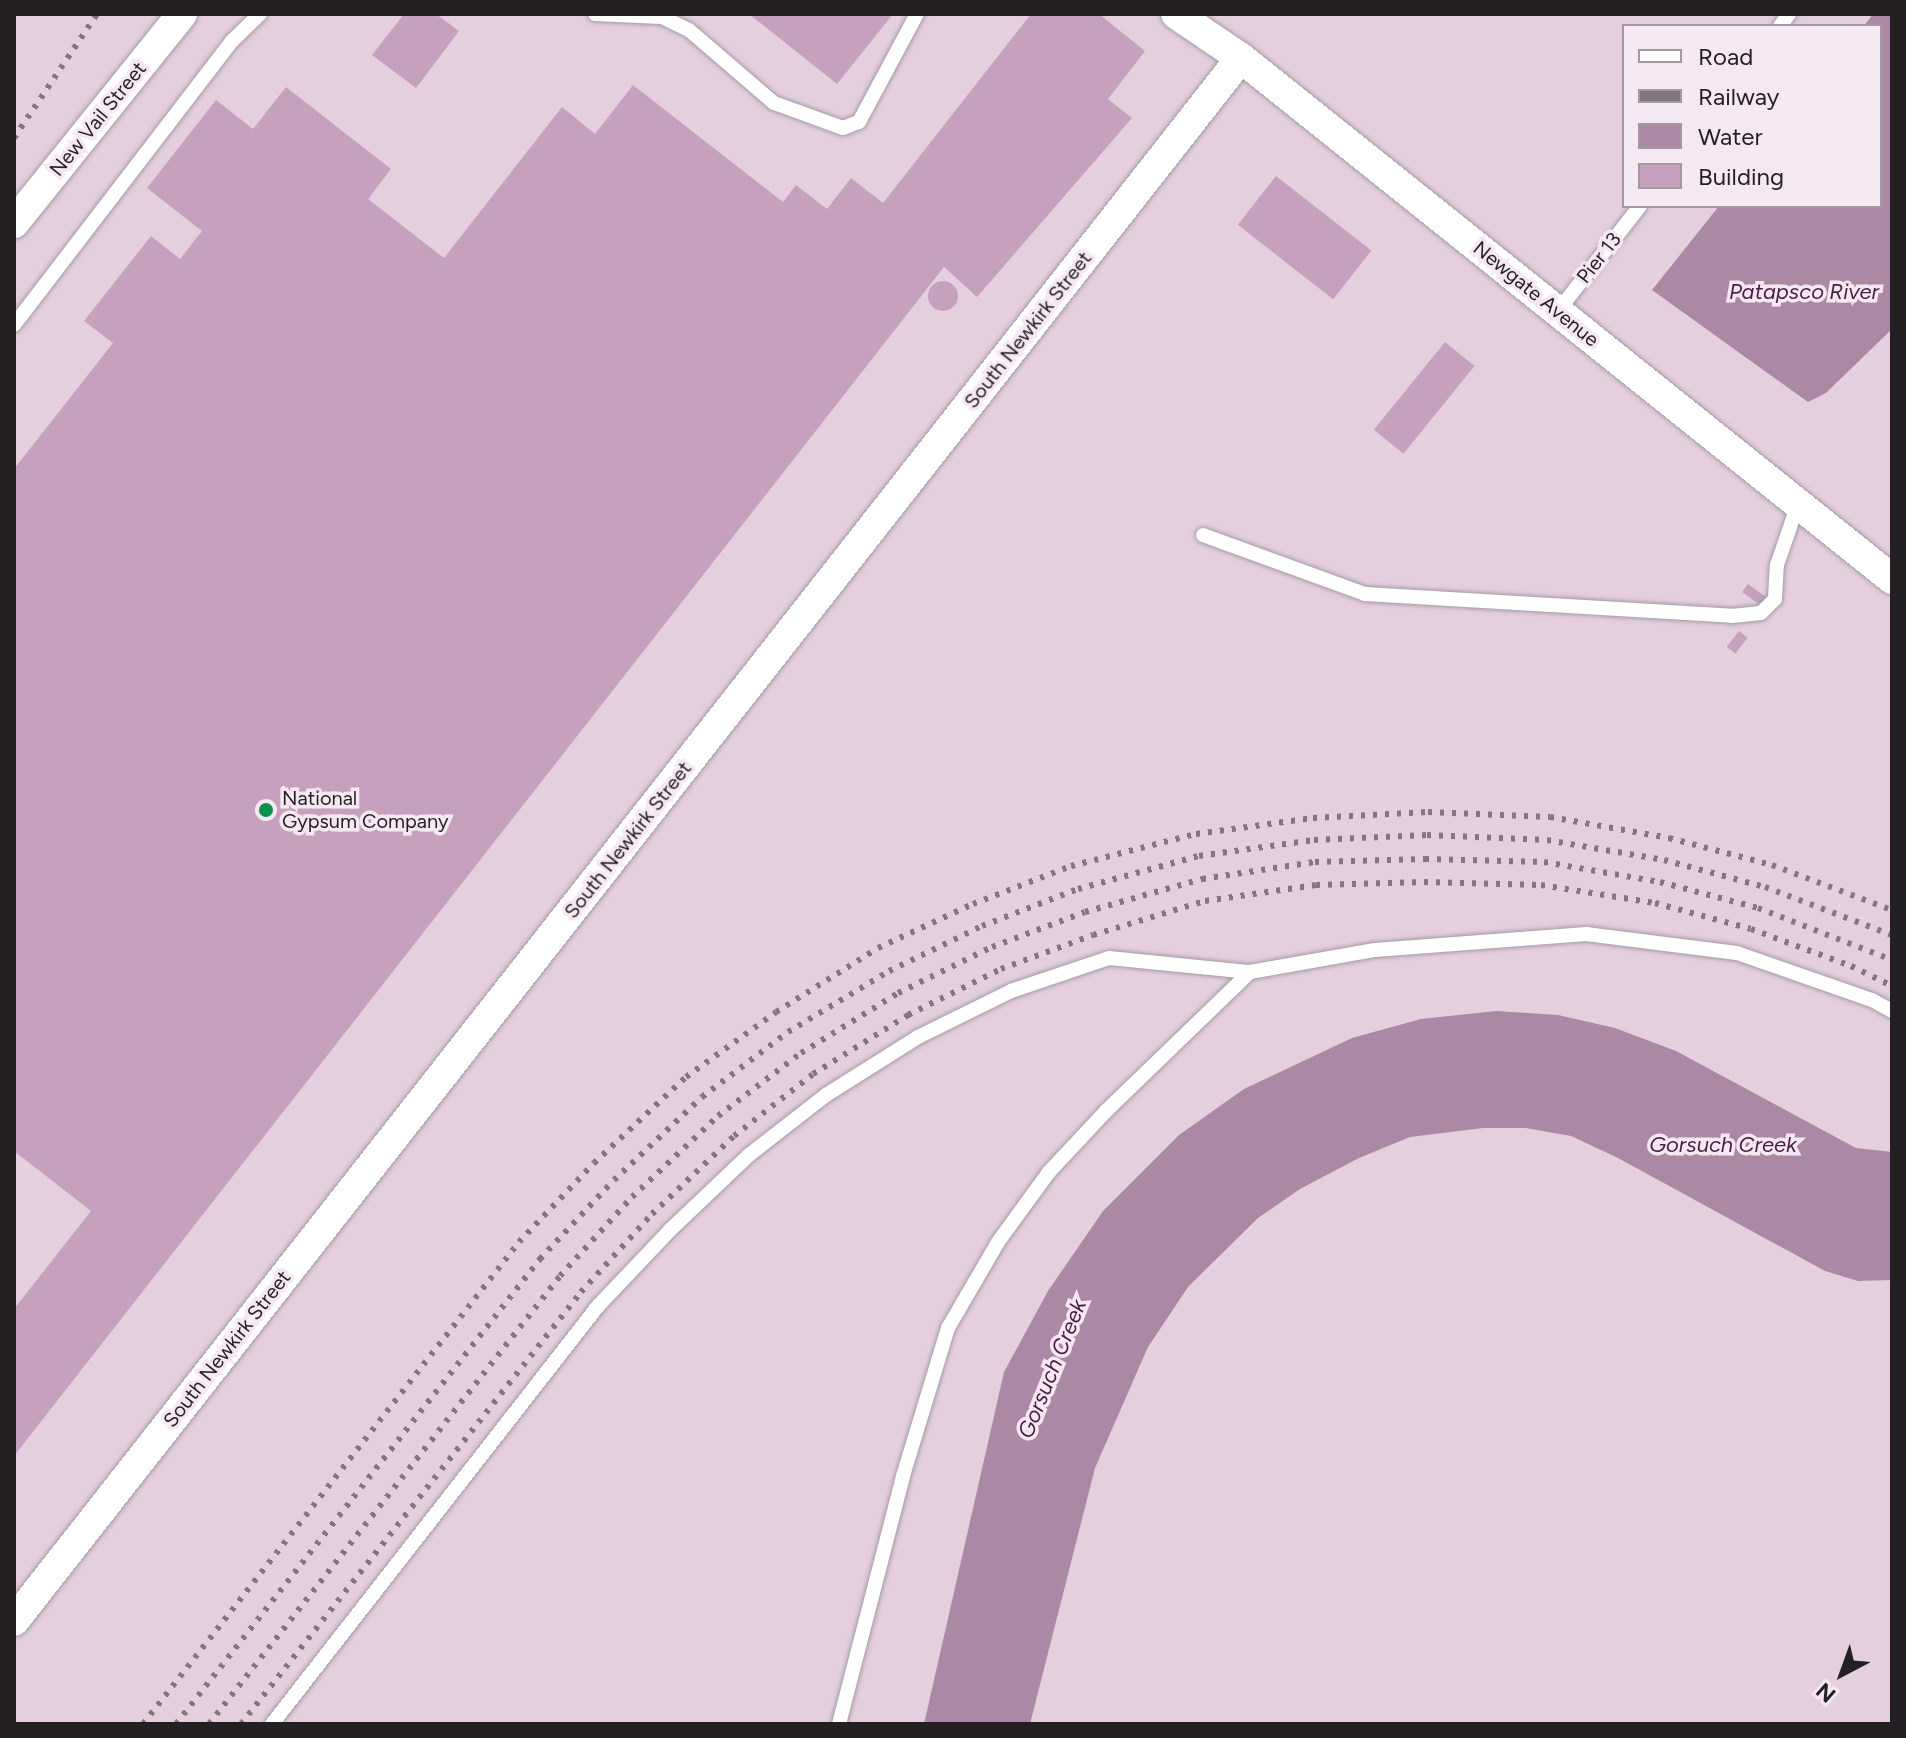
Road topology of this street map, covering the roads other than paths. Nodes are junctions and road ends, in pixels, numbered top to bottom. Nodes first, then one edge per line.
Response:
1 (182, 14) edge
2 (260, 14) edge
3 (595, 14) edge
4 (917, 14) edge
5 (1176, 14) edge
6 (662, 16) edge
7 (1241, 58) junction
8 (1638, 208) edge
9 (14, 223) edge
10 (1558, 311) junction
11 (14, 325) edge
12 (1798, 504) junction
13 (1203, 535) dead end
14 (1892, 579) edge
15 (1250, 972) junction
16 (1892, 1011) edge
17 (14, 1621) edge
18 (272, 1724) edge
19 (839, 1724) edge

1 - 9 street, New Vail Street
2 - 11 lane
3 - 6 lane
4 - 6 lane
5 - 7 street, Newgate Avenue
7 - 10 street, Newgate Avenue
7 - 17 street, South Newkirk Street
8 - 10 lane, Pier 13
10 - 12 street, Newgate Avenue
12 - 13 lane
12 - 14 street, Newgate Avenue
15 - 16 lane
15 - 18 lane
15 - 19 lane

